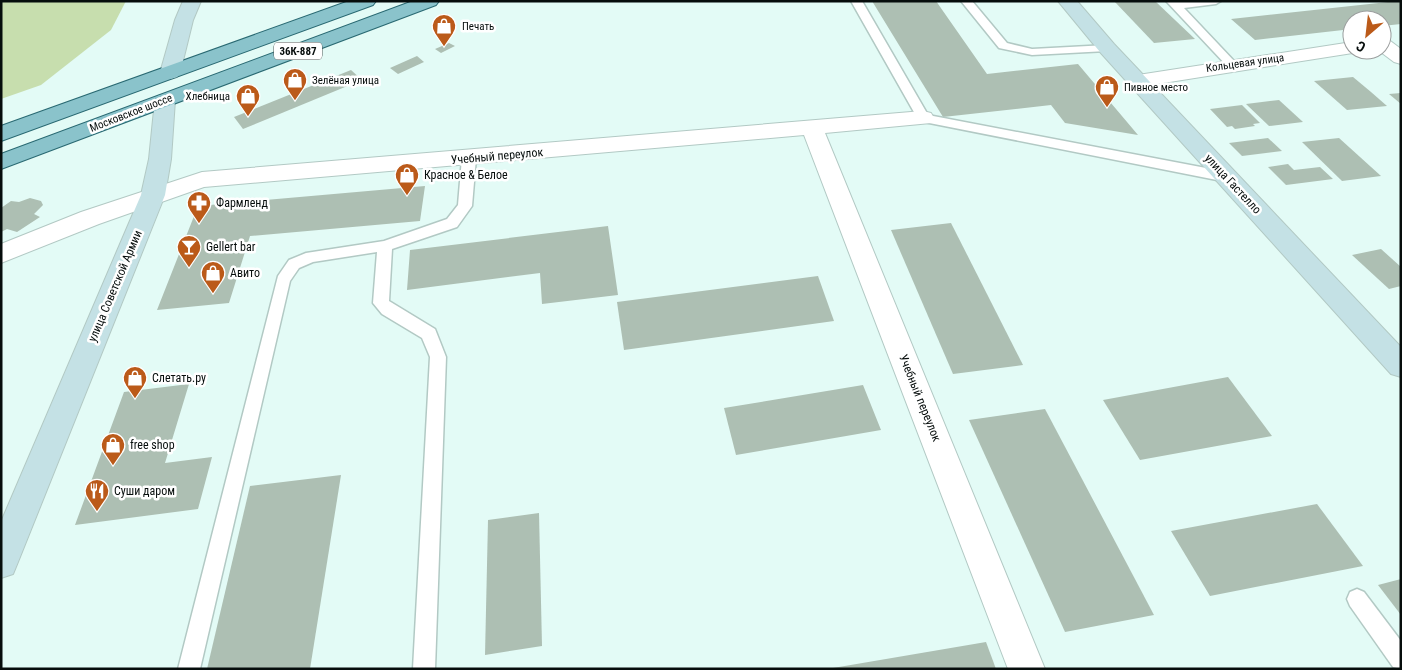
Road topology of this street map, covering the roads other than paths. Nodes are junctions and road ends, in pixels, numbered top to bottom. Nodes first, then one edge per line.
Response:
1 (192, 1) edge
2 (367, 1) edge
3 (398, 1) edge
4 (430, 1) edge
5 (856, 1) edge
6 (966, 1) edge
7 (1067, 1) edge
8 (1216, 1) edge
9 (1173, 4) edge
10 (1107, 48) junction
11 (1342, 49) edge
12 (1232, 64) junction
13 (1138, 81) junction
14 (167, 87) junction
15 (923, 118) junction
16 (812, 128) junction
17 (1, 134) edge
18 (1, 148) edge
19 (469, 158) junction
20 (1, 162) edge
21 (1227, 177) junction
22 (153, 195) junction
23 (385, 246) junction
24 (1, 254) edge
25 (1401, 366) edge
26 (1, 562) edge
27 (1357, 599) dead end
28 (1401, 658) edge
29 (189, 669) edge
30 (424, 669) edge
31 (1028, 669) edge

1 - 14 main road, улица Советской Армии
2 - 14 main road, Московское шоссе / 36К-887
3 - 14 main road, Московское шоссе / 36К-887
4 - 14 main road, Московское шоссе / 36К-887
5 - 15 lane
6 - 10 lane
7 - 10 main road, улица Гастелло
8 - 9 lane
9 - 12 lane
10 - 13 main road, улица Гастелло
11 - 12 street, Кольцевая улица
12 - 13 street, Кольцевая улица
13 - 21 main road, улица Гастелло
14 - 17 main road, Московское шоссе / 36К-887
14 - 18 main road, Московское шоссе / 36К-887
14 - 20 main road, Московское шоссе / 36К-887
14 - 22 main road, улица Советской Армии
15 - 16 street, Учебный переулок
15 - 21 lane
16 - 19 street, Учебный переулок
16 - 31 street, Учебный переулок
19 - 22 street, Учебный переулок
19 - 23 lane
21 - 25 main road, улица Гастелло
22 - 24 street, Учебный переулок
22 - 26 main road, улица Советской Армии
23 - 29 lane
23 - 30 lane
27 - 28 lane

